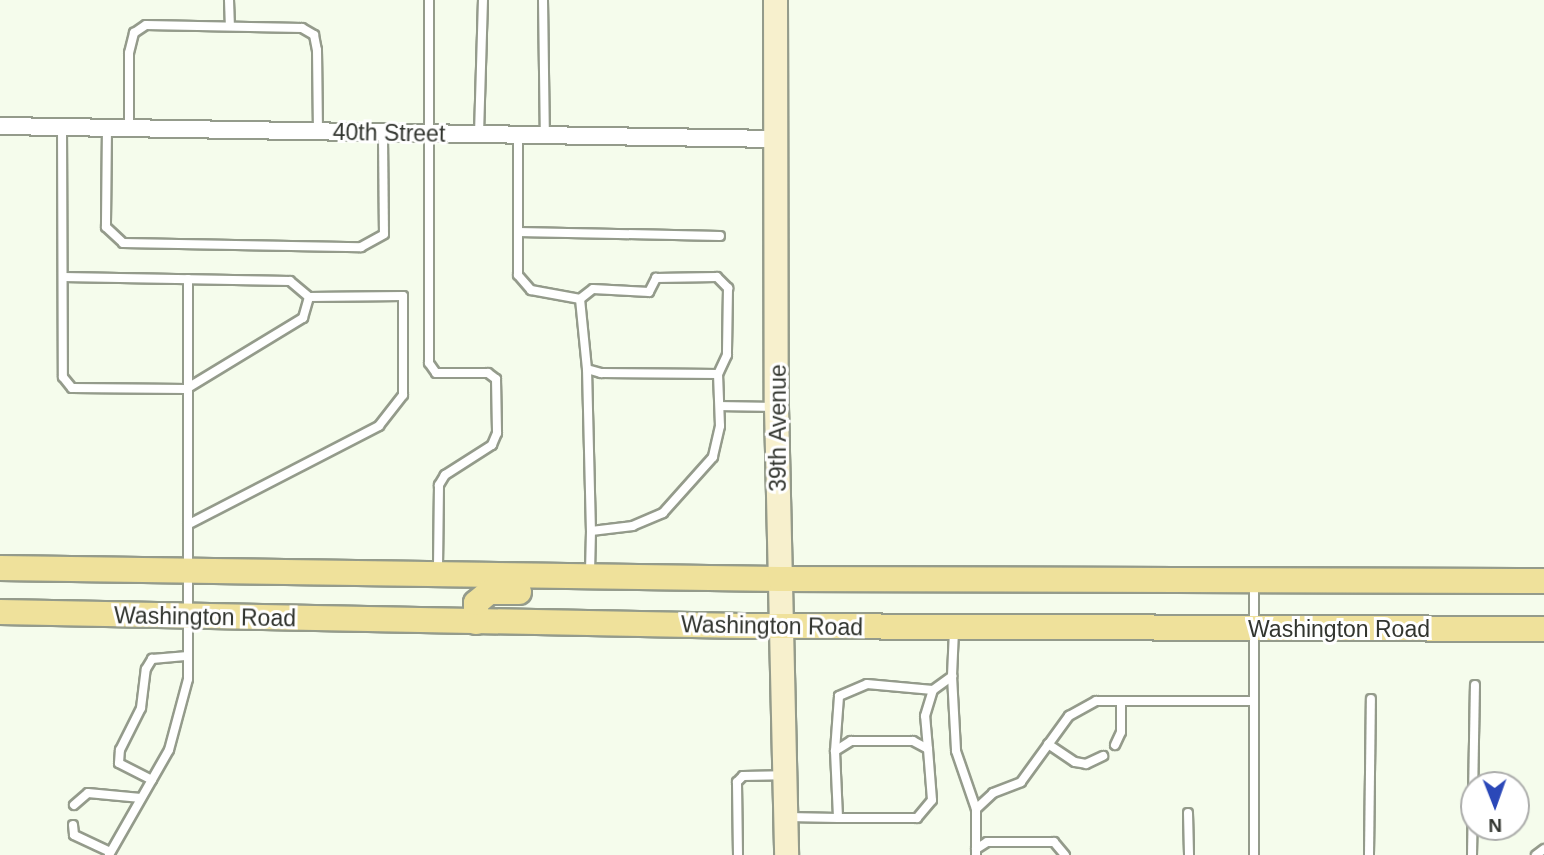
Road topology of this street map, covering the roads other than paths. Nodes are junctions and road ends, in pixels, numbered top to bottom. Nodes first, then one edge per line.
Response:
1 (229, 0) edge
2 (429, 0) edge
3 (483, 0) edge
4 (543, 0) edge
5 (775, 0) edge
6 (230, 26) junction
7 (0, 126) edge
8 (62, 127) junction
9 (107, 127) junction
10 (129, 128) junction
11 (318, 131) junction
12 (383, 132) junction
13 (430, 133) junction
14 (479, 134) junction
15 (518, 135) junction
16 (545, 135) junction
17 (778, 139) junction
18 (518, 232) junction
19 (720, 236) dead end
20 (63, 277) junction
21 (188, 279) junction
22 (309, 297) junction
23 (580, 299) junction
24 (587, 369) junction
25 (718, 374) junction
26 (186, 388) junction
27 (721, 406) junction
28 (776, 407) junction
29 (189, 524) junction
30 (591, 531) junction
31 (0, 568) edge
32 (191, 571) junction
33 (438, 575) junction
34 (597, 577) junction
35 (780, 579) junction
36 (1544, 581) edge
37 (1254, 582) junction
38 (0, 612) edge
39 (189, 618) junction
40 (476, 622) junction
41 (782, 626) junction
42 (954, 628) junction
43 (1544, 629) edge
44 (1253, 630) junction
45 (188, 656) junction
46 (952, 676) junction
47 (1475, 685) dead end
48 (933, 690) junction
49 (1371, 699) dead end
50 (1121, 701) junction
51 (1253, 701) junction
52 (1048, 744) junction
53 (1115, 744) dead end
54 (928, 748) junction
55 (835, 751) junction
56 (1104, 756) dead end
57 (785, 775) junction
58 (152, 780) junction
59 (141, 797) junction
60 (75, 805) dead end
61 (976, 809) junction
62 (1188, 813) dead end
63 (785, 817) junction
64 (838, 818) junction
65 (73, 825) dead end
66 (1544, 849) edge
67 (976, 852) edge
68 (109, 853) edge
69 (738, 855) edge
70 (786, 855) edge
71 (1065, 855) edge
72 (1189, 855) edge
73 (1254, 855) edge
74 (1369, 855) edge
75 (1472, 855) edge
76 (1536, 855) edge

1 - 6 lane
2 - 13 lane
3 - 14 lane
4 - 16 lane
5 - 17 main road, 39th Avenue
6 - 10 lane
6 - 11 lane
7 - 8 street, 40th Street
8 - 9 street, 40th Street
8 - 20 lane
9 - 10 street, 40th Street
9 - 12 lane
10 - 11 street, 40th Street
11 - 12 street, 40th Street
12 - 13 street, 40th Street
13 - 14 street, 40th Street
13 - 33 lane
14 - 15 street, 40th Street
15 - 16 street, 40th Street
15 - 18 lane
16 - 17 street, 40th Street
17 - 28 main road, 39th Avenue
18 - 19 lane
18 - 23 lane
20 - 21 lane
20 - 26 lane
21 - 22 lane
21 - 26 lane
22 - 26 lane
22 - 29 lane
23 - 24 lane
23 - 25 lane
24 - 25 lane
24 - 30 lane
25 - 27 lane
26 - 29 lane
27 - 28 lane
27 - 30 lane
28 - 35 main road, 39th Avenue
29 - 32 lane
30 - 34 lane
31 - 32 main road, Washington Road
32 - 33 main road, Washington Road
32 - 39 lane
33 - 34 main road, Washington Road
34 - 35 main road, Washington Road
34 - 40 main road
35 - 37 main road, Washington Road
35 - 41 main road, 39th Avenue
36 - 37 main road, Washington Road
37 - 44 lane
38 - 39 main road, Washington Road
39 - 40 main road, Washington Road
39 - 45 lane
40 - 41 main road, Washington Road
41 - 42 main road, Washington Road
41 - 57 main road, 39th Avenue
42 - 44 main road, Washington Road
42 - 46 lane
43 - 44 main road, Washington Road
44 - 51 lane
45 - 58 lane
45 - 58 lane
46 - 48 lane
46 - 61 lane
47 - 75 lane
48 - 54 lane
48 - 55 lane
49 - 74 lane
50 - 51 lane
50 - 52 lane
50 - 53 lane
51 - 73 lane
52 - 56 lane
52 - 61 lane
54 - 55 lane
54 - 64 lane
55 - 64 lane
57 - 63 main road, 39th Avenue
57 - 69 lane
58 - 59 lane
59 - 60 lane
59 - 68 lane
61 - 67 lane
62 - 72 lane
63 - 64 lane
63 - 70 main road, 39th Avenue
65 - 68 lane
66 - 76 lane
67 - 71 lane

